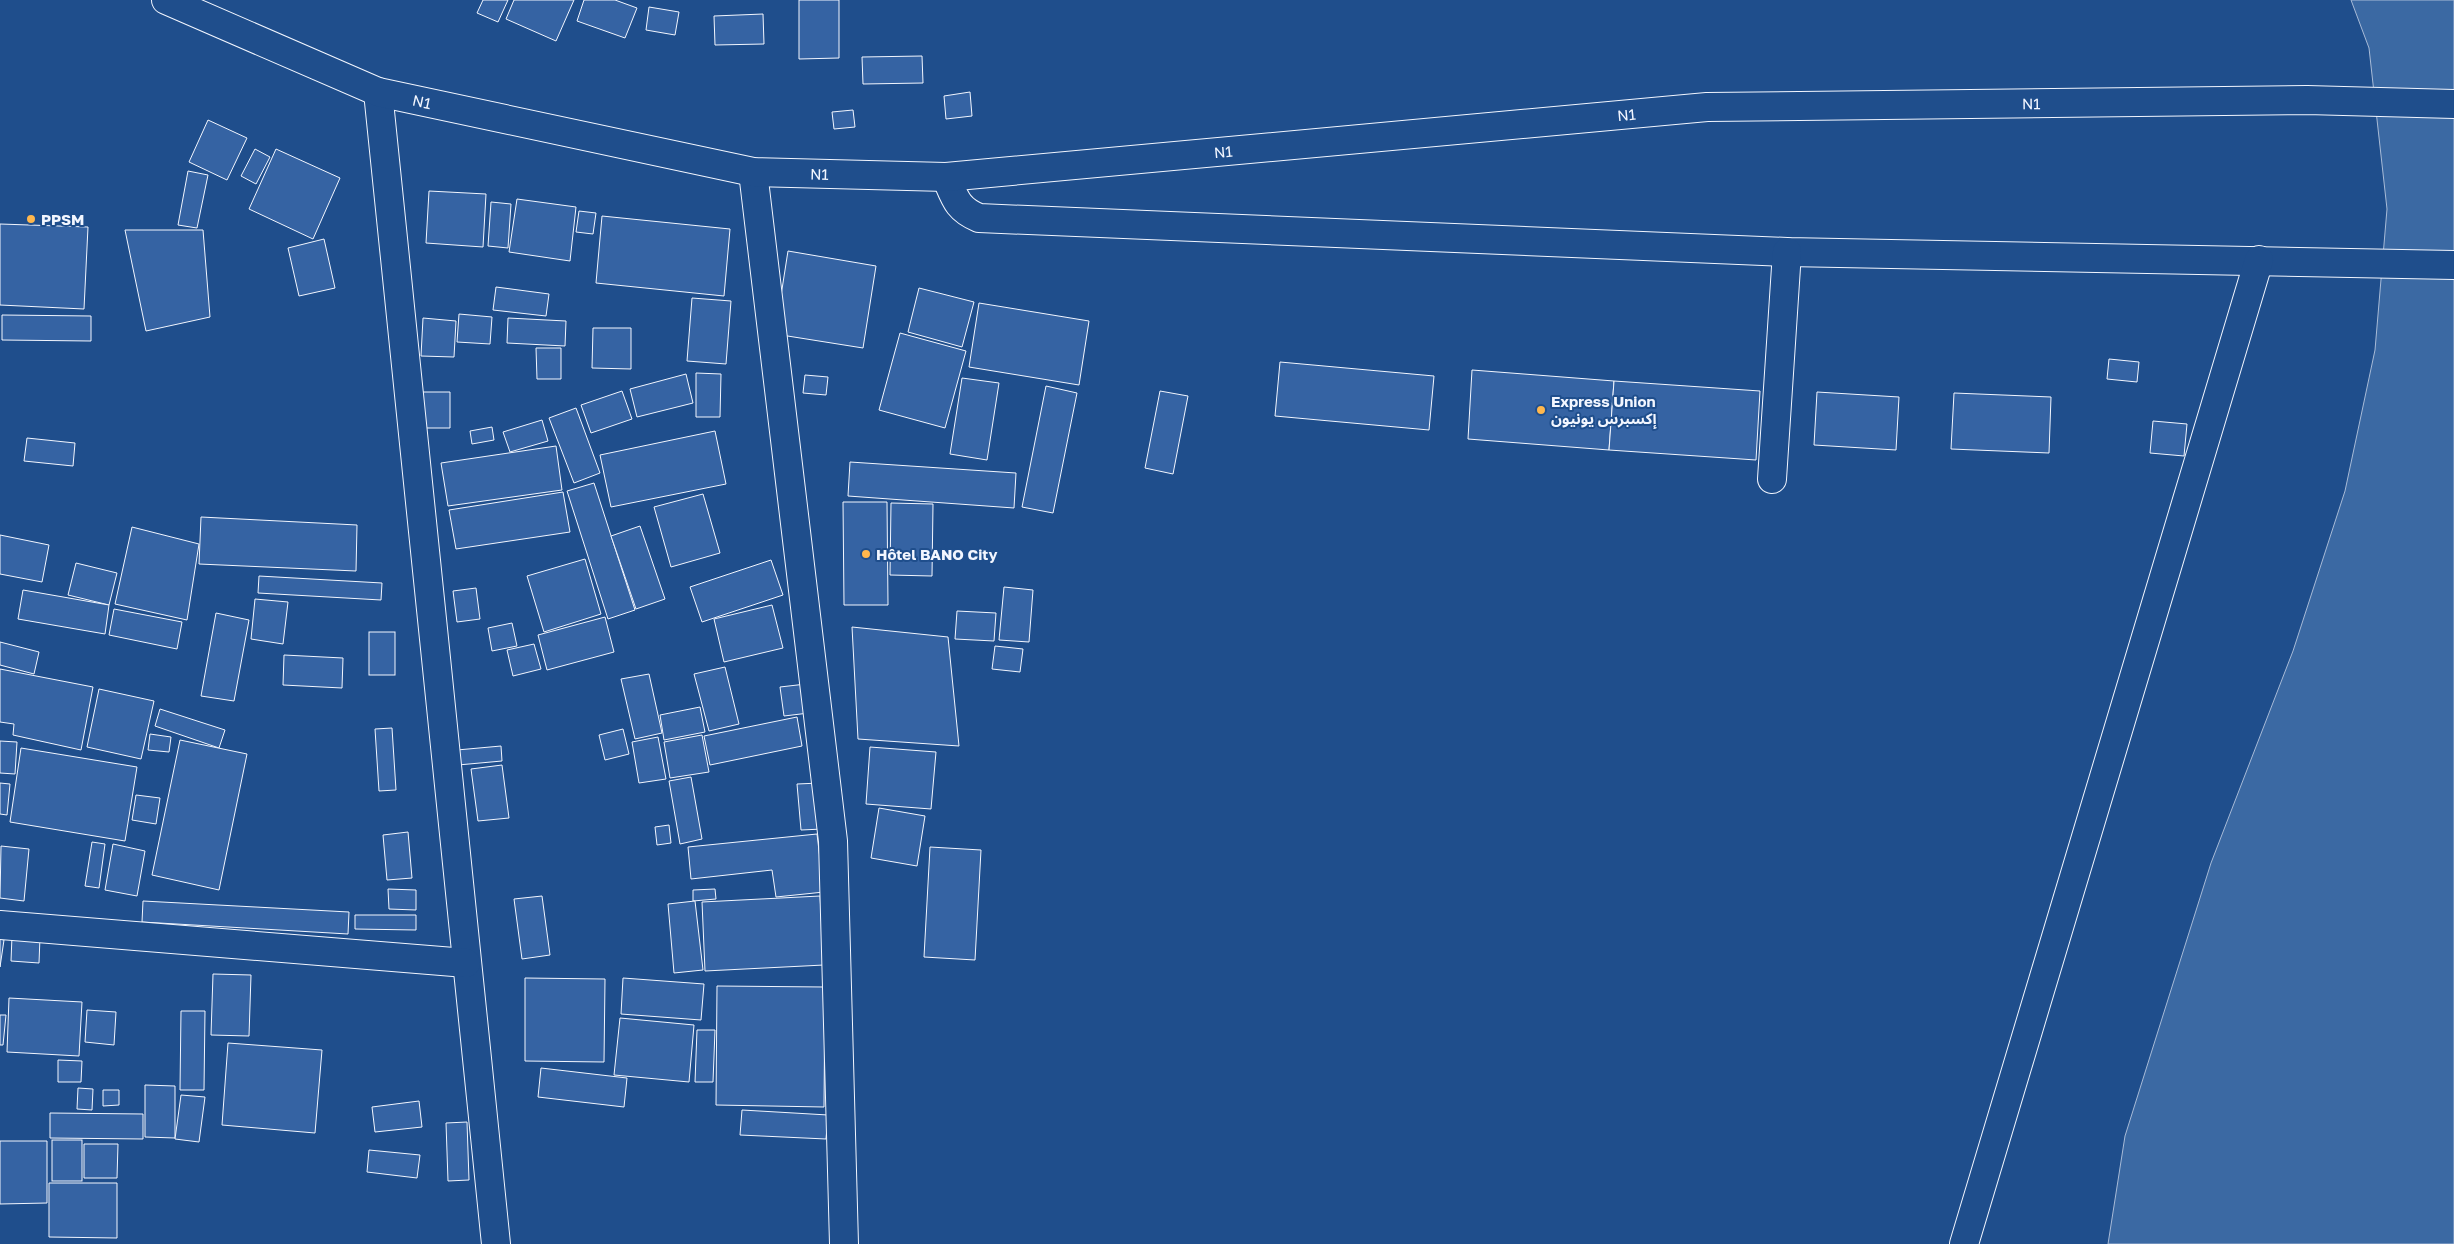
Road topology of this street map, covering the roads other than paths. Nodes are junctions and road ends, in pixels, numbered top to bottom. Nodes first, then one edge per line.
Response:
1 (166, 0) edge
2 (378, 92) junction
3 (2454, 104) edge
4 (753, 172) junction
5 (946, 177) junction
6 (1787, 252) junction
7 (2259, 260) junction
8 (2454, 265) edge
9 (1772, 479) dead end
10 (0, 925) edge
11 (466, 963) junction
12 (496, 1244) edge
13 (844, 1244) edge
14 (1964, 1244) edge

1 - 2 main road, N1
2 - 4 main road, N1
2 - 11 main road
3 - 5 main road, N1
4 - 5 main road, N1
4 - 13 main road
5 - 6 main road
6 - 7 main road
6 - 9 main road
7 - 8 main road
7 - 14 main road
10 - 11 main road
11 - 12 main road

